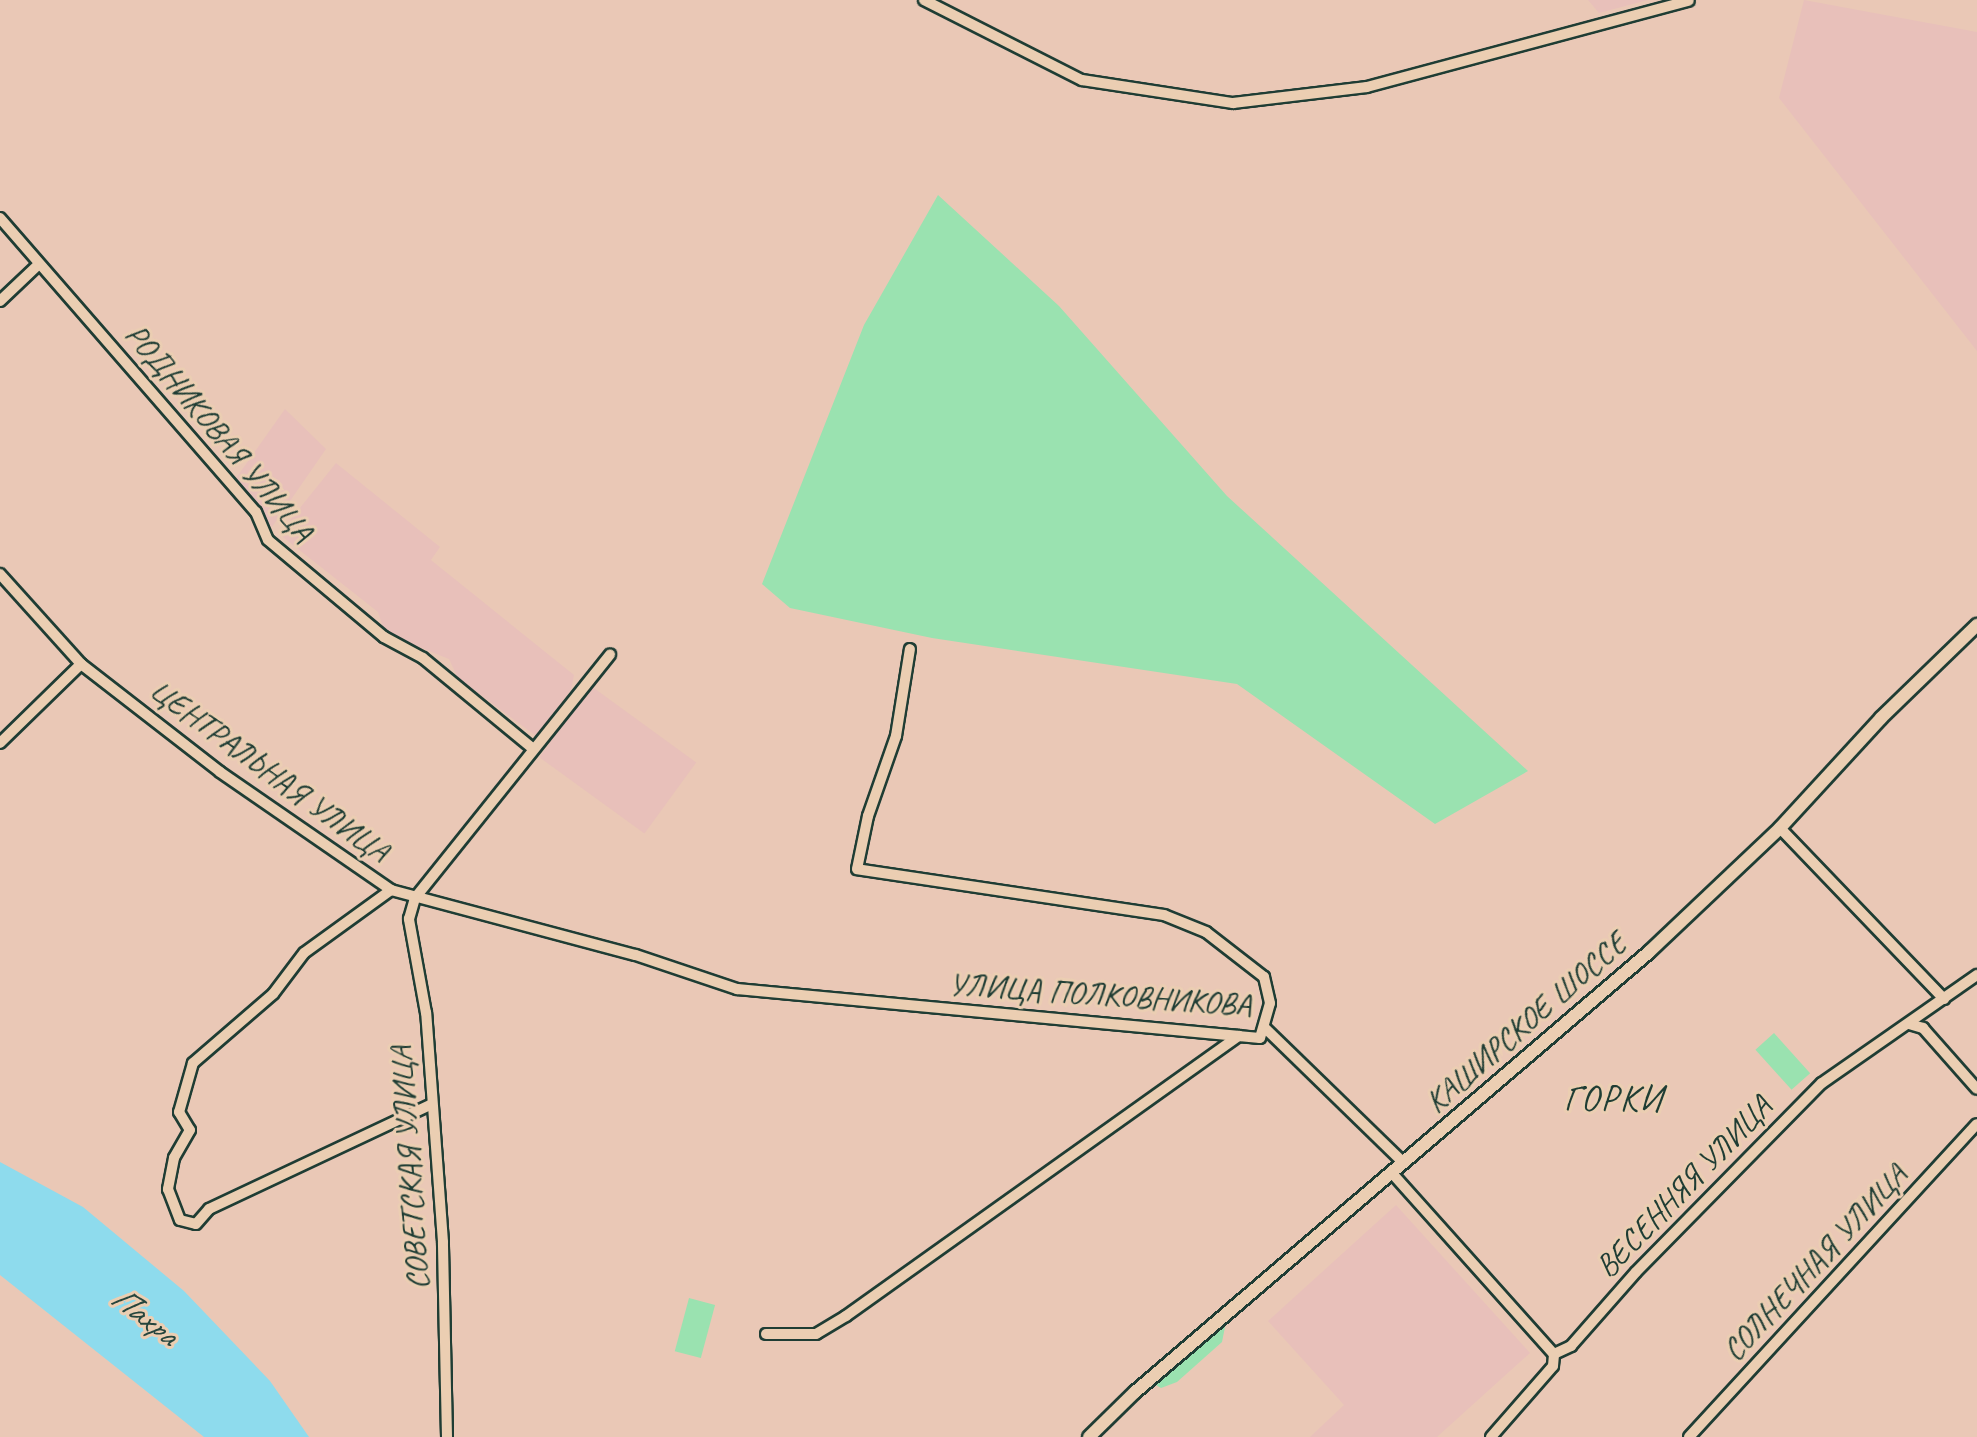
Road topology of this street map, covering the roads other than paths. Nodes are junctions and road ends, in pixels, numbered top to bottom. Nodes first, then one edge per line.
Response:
1 (924, 0) edge
2 (1689, 1) edge
3 (0, 218) edge
4 (39, 264) junction
5 (0, 301) edge
6 (0, 574) edge
7 (1977, 625) edge
8 (910, 649) dead end
9 (610, 655) dead end
10 (81, 664) junction
11 (0, 743) edge
12 (532, 748) junction
13 (1780, 828) junction
14 (391, 890) junction
15 (415, 898) junction
16 (1977, 975) edge
17 (784, 995) joint
18 (1944, 999) junction
19 (1909, 1024) junction
20 (1265, 1028) junction
21 (1238, 1036) junction
22 (1977, 1089) edge
23 (432, 1104) junction
24 (1977, 1124) edge
25 (1403, 1162) junction
26 (1391, 1172) junction
27 (766, 1334) dead end
28 (1554, 1354) junction
29 (447, 1437) edge
30 (1089, 1437) edge
31 (1491, 1437) edge
32 (1689, 1437) edge

1 - 2 street
3 - 4 street, РОДНИКОВАЯ УЛИЦА
4 - 5 street
4 - 12 street, РОДНИКОВАЯ УЛИЦА
6 - 10 street, ЦЕНТРАЛЬНАЯ УЛИЦА
7 - 13 main road, КАШИРСКОЕ ШОССЕ
8 - 20 street, УЛИЦА ПОЛКОВНИКОВА
9 - 12 street
10 - 11 street
10 - 14 street, ЦЕНТРАЛЬНАЯ УЛИЦА
12 - 15 street
13 - 18 street
13 - 25 main road, КАШИРСКОЕ ШОССЕ
14 - 15 street, ЦЕНТРАЛЬНАЯ УЛИЦА
14 - 23 street
15 - 17 street, ЦЕНТРАЛЬНАЯ УЛИЦА
15 - 23 street, СОВЕТСКАЯ УЛИЦА
16 - 18 street, ВЕСЕННЯЯ УЛИЦА
17 - 21 street, УЛИЦА ПОЛКОВНИКОВА
18 - 19 street, ВЕСЕННЯЯ УЛИЦА
19 - 22 street
19 - 28 street, ВЕСЕННЯЯ УЛИЦА
20 - 21 street, УЛИЦА ПОЛКОВНИКОВА
20 - 25 street
21 - 27 street
23 - 29 street, СОВЕТСКАЯ УЛИЦА
24 - 32 street, СОЛНЕЧНАЯ УЛИЦА
25 - 26 main road, КАШИРСКОЕ ШОССЕ
26 - 28 street
26 - 30 main road, КАШИРСКОЕ ШОССЕ
28 - 31 street, ВЕСЕННЯЯ УЛИЦА

